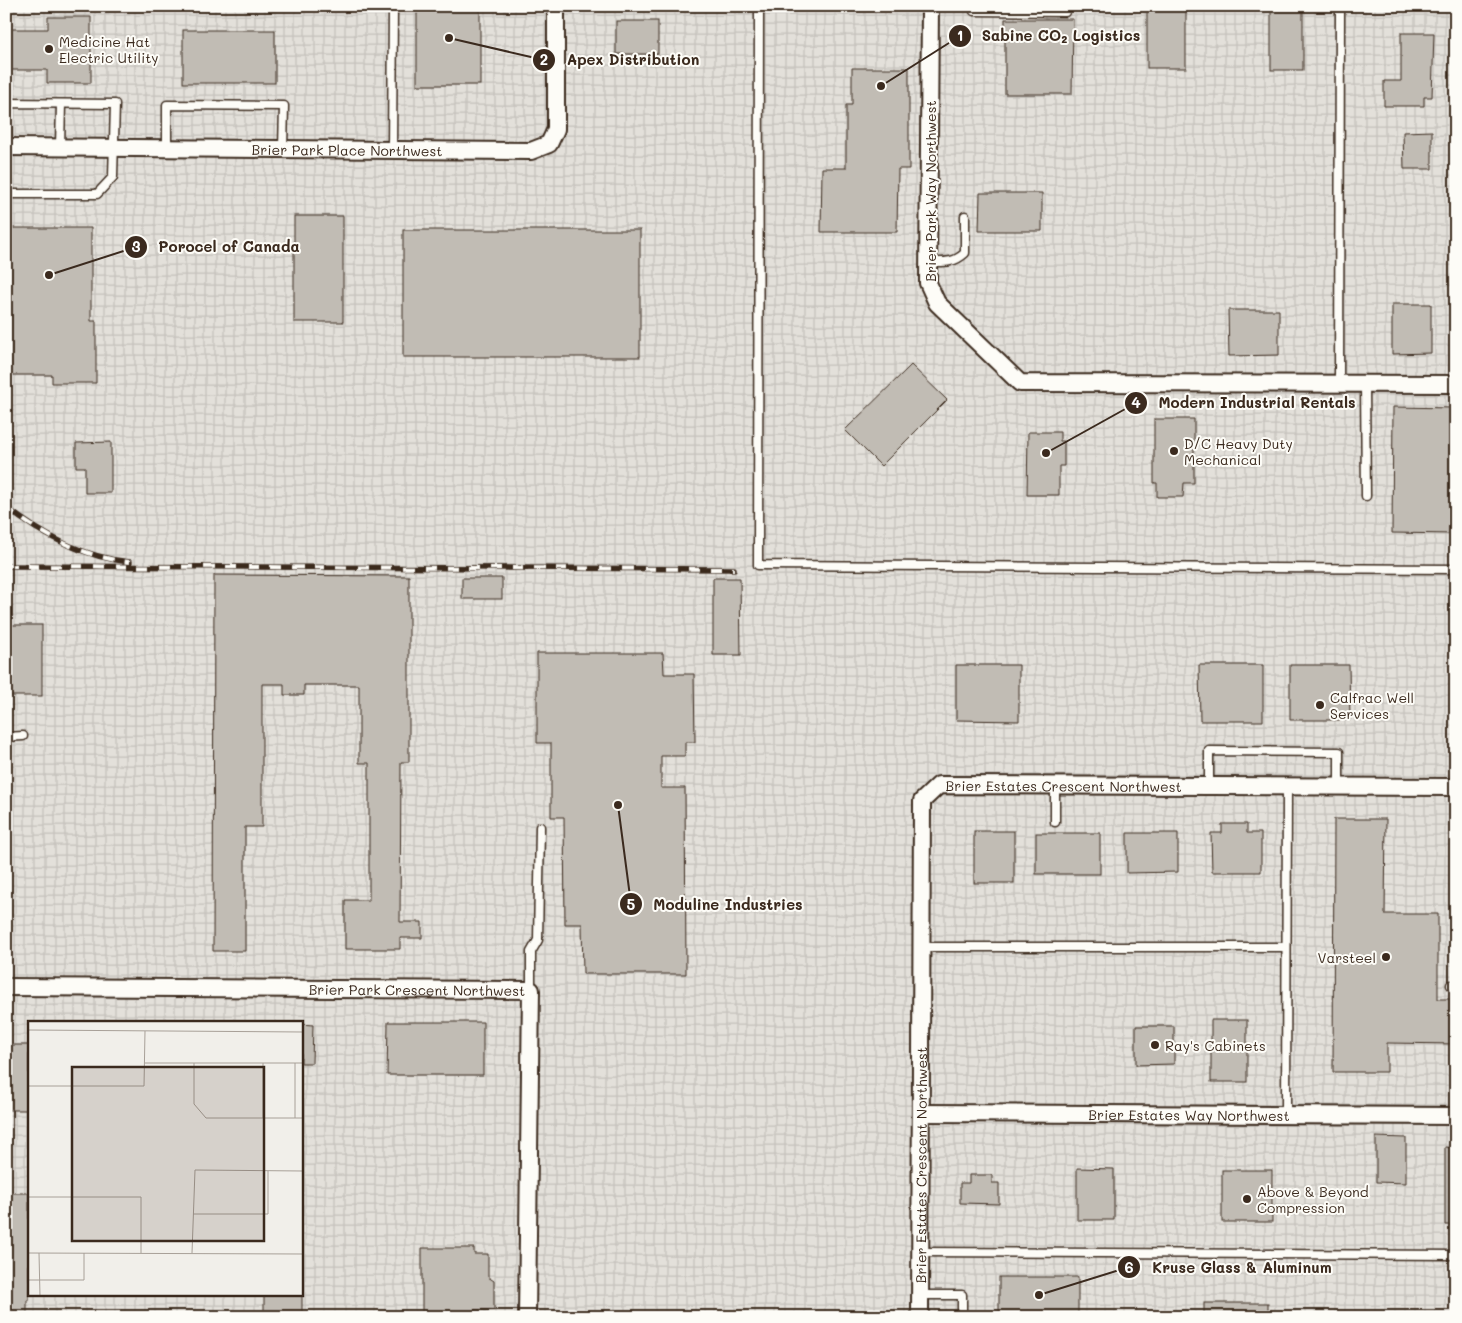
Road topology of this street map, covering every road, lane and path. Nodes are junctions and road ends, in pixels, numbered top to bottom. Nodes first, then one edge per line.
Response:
1 (393, 6) edge
2 (556, 6) edge
3 (759, 6) edge
4 (930, 6) edge
5 (974, 6) edge
6 (1065, 6) edge
7 (1340, 6) edge
8 (61, 104) junction
9 (6, 147) edge
10 (60, 148) junction
11 (114, 148) junction
12 (167, 148) junction
13 (283, 149) junction
14 (392, 150) junction
15 (6, 194) edge
16 (965, 216) dead end
17 (928, 262) junction
18 (1340, 384) junction
19 (1365, 384) junction
20 (1456, 384) edge
21 (1366, 496) dead end
22 (1456, 569) edge
23 (23, 736) dead end
24 (6, 737) edge
25 (1055, 785) junction
26 (1208, 786) junction
27 (1286, 786) junction
28 (1339, 787) junction
29 (1456, 787) edge
30 (1055, 822) dead end
31 (540, 827) dead end
32 (922, 947) junction
33 (1286, 947) junction
34 (6, 987) edge
35 (531, 990) junction
36 (921, 1113) junction
37 (1286, 1115) junction
38 (1456, 1116) edge
39 (920, 1252) junction
40 (1456, 1255) edge
41 (920, 1295) junction
42 (528, 1317) edge
43 (920, 1317) edge
44 (962, 1317) edge

1 - 14 lane
2 - 14 street, Brier Park Place Northwest
3 - 22 lane
4 - 17 street, Brier Park Way Northwest
5 - 6 lane
7 - 18 lane
8 - 9 lane
8 - 10 lane
8 - 11 lane
9 - 10 street, Brier Park Place Northwest
10 - 11 street, Brier Park Place Northwest
11 - 12 street, Brier Park Place Northwest
11 - 15 lane
12 - 13 street, Brier Park Place Northwest
12 - 13 lane
13 - 14 street, Brier Park Place Northwest
16 - 17 lane
17 - 18 street, Brier Park Way Northwest
18 - 19 street, Brier Park Way Northwest
19 - 20 street, Brier Park Way Northwest
19 - 21 lane
23 - 24 lane
25 - 26 street, Brier Estates Crescent Northwest
25 - 30 lane
25 - 32 street, Brier Estates Crescent Northwest
26 - 27 street, Brier Estates Crescent Northwest
26 - 28 lane
27 - 28 street, Brier Estates Crescent Northwest
27 - 33 lane
28 - 29 street, Brier Estates Crescent Northwest
31 - 35 lane
32 - 33 lane
32 - 36 street, Brier Estates Crescent Northwest
33 - 37 lane
34 - 35 street, Brier Park Crescent Northwest
35 - 42 street, Brier Park Crescent Northwest
36 - 37 street, Brier Estates Way Northwest
36 - 39 street, Brier Estates Crescent Northwest
37 - 38 street, Brier Estates Way Northwest
39 - 40 lane
39 - 41 street, Brier Estates Crescent Northwest
41 - 43 street, Brier Estates Crescent Northwest
41 - 44 lane

